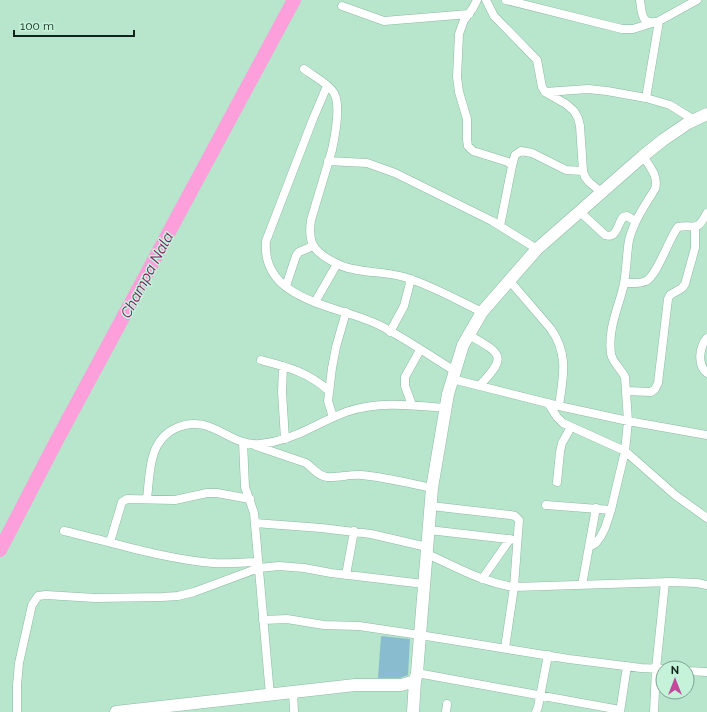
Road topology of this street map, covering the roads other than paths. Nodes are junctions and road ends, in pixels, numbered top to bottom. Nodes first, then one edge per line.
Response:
1 (477, 0) edge
2 (486, 0) edge
3 (506, 0) edge
4 (640, 0) edge
5 (697, 0) edge
6 (342, 6) dead end
7 (469, 14) junction
8 (655, 22) junction
9 (304, 69) dead end
10 (327, 86) junction
11 (545, 92) junction
12 (646, 98) junction
13 (707, 114) edge
14 (694, 120) junction
15 (643, 156) junction
16 (328, 161) junction
17 (512, 166) junction
18 (583, 171) junction
19 (601, 192) junction
20 (579, 211) junction
21 (707, 213) edge
22 (635, 221) junction
23 (500, 226) junction
24 (696, 227) junction
25 (313, 246) junction
26 (537, 249) junction
27 (337, 264) junction
28 (411, 279) junction
29 (510, 280) junction
30 (624, 283) junction
31 (286, 286) junction
32 (315, 302) junction
33 (346, 312) junction
34 (482, 312) junction
35 (390, 332) junction
36 (469, 335) junction
37 (707, 338) edge
38 (420, 350) junction
39 (261, 360) dead end
40 (284, 366) junction
41 (707, 372) edge
42 (454, 375) junction
43 (479, 386) junction
44 (329, 391) junction
45 (626, 391) junction
46 (548, 403) junction
47 (412, 405) junction
48 (559, 406) junction
49 (445, 408) junction
50 (333, 417) junction
51 (628, 421) junction
52 (571, 427) junction
53 (707, 435) edge
54 (285, 439) junction
55 (243, 442) junction
56 (252, 444) junction
57 (625, 451) junction
58 (557, 482) dead end
59 (432, 488) junction
60 (250, 499) junction
61 (147, 500) junction
62 (546, 505) dead end
63 (430, 506) junction
64 (596, 508) junction
65 (611, 510) junction
66 (707, 518) edge
67 (255, 524) junction
68 (429, 530) junction
69 (64, 531) dead end
70 (354, 531) junction
71 (514, 539) junction
72 (110, 542) junction
73 (589, 548) junction
74 (427, 550) junction
75 (259, 565) junction
76 (346, 575) junction
77 (482, 580) junction
78 (665, 582) junction
79 (424, 584) junction
80 (582, 585) junction
81 (707, 585) edge
82 (514, 587) junction
83 (263, 620) junction
84 (420, 634) junction
85 (505, 648) junction
86 (548, 655) junction
87 (661, 660) edge
88 (627, 666) junction
89 (655, 669) edge
90 (695, 671) edge
91 (707, 672) edge
92 (416, 677) junction
93 (293, 692) junction
94 (270, 694) junction
95 (540, 696) junction
96 (656, 700) edge
97 (149, 710) edge
98 (620, 711) edge
99 (17, 712) edge
100 (116, 712) edge
101 (294, 712) edge
102 (413, 712) edge
103 (536, 712) edge
104 (654, 712) edge

1 - 7 street
2 - 11 street
3 - 8 street
4 - 8 street
5 - 8 street
6 - 7 street
7 - 17 street
8 - 12 street
9 - 10 street
10 - 16 street
10 - 31 street
11 - 12 street
11 - 18 street
12 - 14 street
13 - 14 main road
14 - 15 main road
15 - 19 main road
15 - 22 street
16 - 23 street
16 - 25 street
17 - 18 street
17 - 23 street
18 - 19 street
19 - 20 main road
20 - 22 street
20 - 26 main road
21 - 24 street
22 - 30 street
23 - 26 street
24 - 30 street
24 - 45 street
25 - 27 street
25 - 31 street
26 - 29 main road
27 - 28 street
27 - 32 street
28 - 34 street
28 - 35 street
29 - 34 main road
29 - 48 street
30 - 45 street
31 - 32 street
32 - 33 street
33 - 35 street
33 - 44 street
34 - 36 main road
35 - 38 street
36 - 42 main road
36 - 43 street
37 - 41 street
38 - 42 street
38 - 47 street
39 - 40 street
40 - 44 street
40 - 54 street
42 - 43 street
42 - 49 main road
43 - 46 street
44 - 50 street
45 - 51 street
46 - 48 street
46 - 52 street
47 - 49 street
47 - 50 street
48 - 51 street
49 - 59 main road
50 - 54 street
51 - 53 street
51 - 57 street
52 - 57 street
52 - 58 street
54 - 56 street
55 - 56 street
55 - 60 street
55 - 61 street
56 - 59 street
57 - 65 street
57 - 66 street
59 - 63 main road
60 - 61 street
60 - 67 street
61 - 72 street
62 - 64 street
63 - 68 main road
63 - 71 street
64 - 65 street
64 - 73 street
65 - 73 street
67 - 70 street
67 - 75 street
68 - 71 street
68 - 74 main road
69 - 72 street
70 - 74 street
70 - 76 street
71 - 77 street
71 - 82 street
72 - 75 street
73 - 80 street
74 - 77 street
74 - 79 main road
75 - 76 street
75 - 83 street
75 - 99 street
76 - 79 street
77 - 82 street
78 - 80 street
78 - 81 street
78 - 87 street
79 - 84 main road
80 - 82 street
82 - 85 street
83 - 84 street
83 - 94 street
84 - 85 street
84 - 92 main road
85 - 86 street
86 - 88 street
86 - 95 street
88 - 89 street
88 - 98 street
90 - 91 street
92 - 93 main road
92 - 95 street
92 - 102 main road
93 - 94 main road
93 - 101 street
94 - 97 main road
95 - 98 street
95 - 103 street
96 - 104 street
97 - 100 main road

